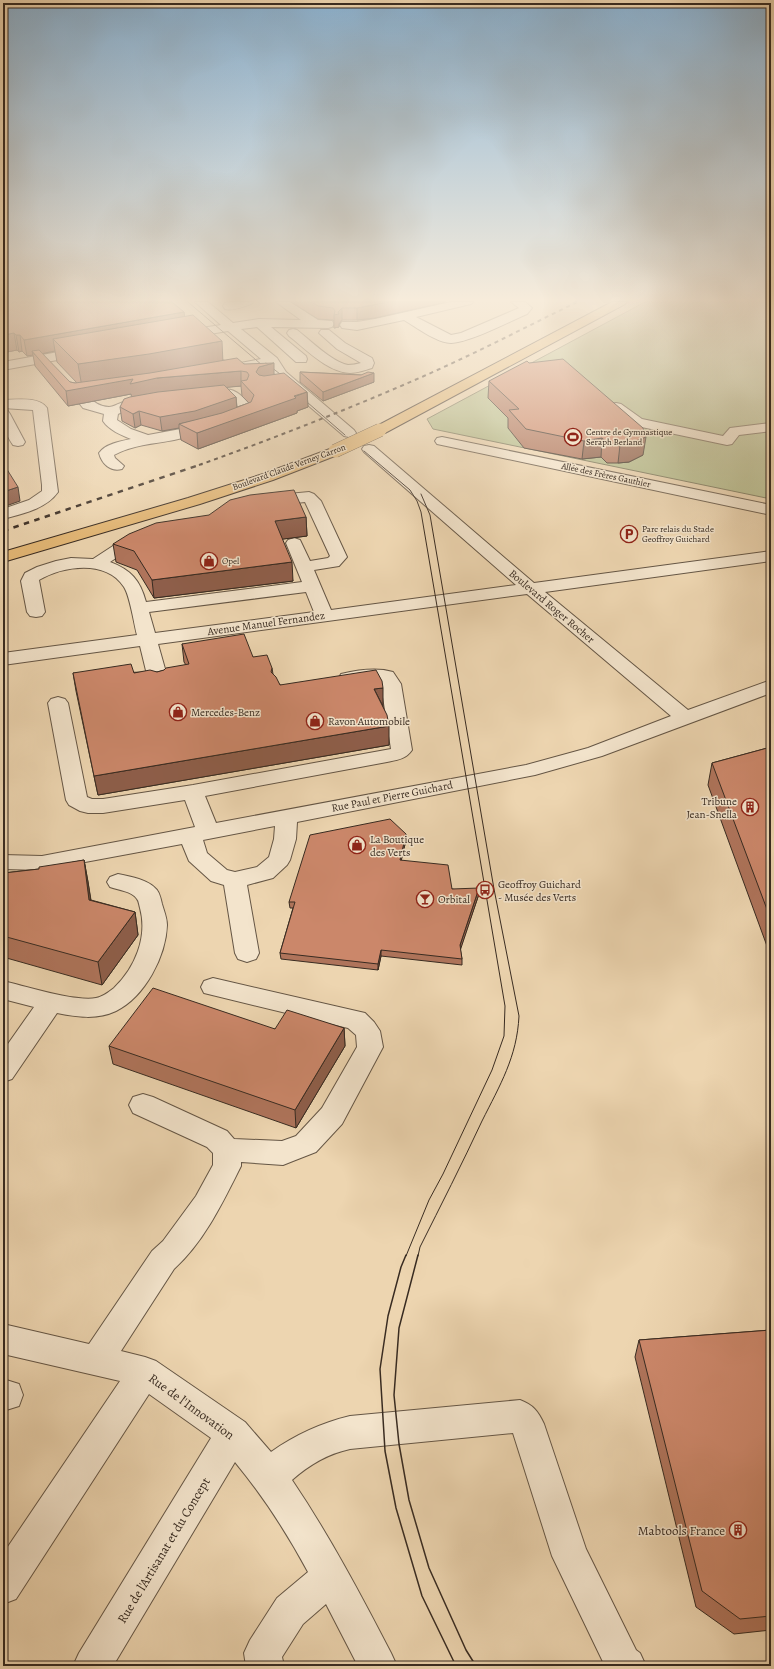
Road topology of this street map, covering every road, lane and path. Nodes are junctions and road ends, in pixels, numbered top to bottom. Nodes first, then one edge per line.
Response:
1 (285, 380) edge
2 (474, 380) edge
3 (80, 390) edge
4 (229, 393) edge
5 (160, 399) edge
6 (3, 404) edge
7 (616, 407) edge
8 (110, 412) junction
9 (3, 414) edge
10 (771, 427) edge
11 (349, 433) dead end
12 (147, 440) junction
13 (442, 441) dead end
14 (18, 442) dead end
15 (369, 449) dead end
16 (117, 466) dead end
17 (250, 504) edge
18 (771, 510) edge
19 (3, 514) edge
20 (157, 534) edge
21 (294, 543) dead end
22 (771, 556) edge
23 (3, 557) edge
24 (96, 564) junction
25 (304, 567) junction
26 (312, 586) junction
27 (530, 588) junction
28 (140, 608) junction
29 (36, 612) dead end
30 (324, 615) junction
31 (146, 640) junction
32 (3, 659) edge
33 (329, 681) edge
34 (159, 683) edge
35 (771, 686) edge
36 (58, 703) dead end
37 (685, 718) junction
38 (193, 792) junction
39 (286, 816) junction
40 (199, 833) junction
41 (3, 862) edge
42 (234, 880) junction
43 (118, 882) dead end
44 (247, 953) dead end
45 (213, 987) dead end
46 (3, 990) edge
47 (50, 1003) junction
48 (3, 1072) edge
49 (143, 1105) dead end
50 (227, 1150) junction
51 (3, 1339) edge
52 (96, 1361) junction
53 (145, 1372) junction
54 (233, 1434) junction
55 (269, 1476) junction
56 (331, 1576) junction
57 (3, 1586) edge
58 (92, 1666) edge
59 (265, 1666) edge
60 (378, 1666) edge
61 (627, 1666) edge

1 - 11 street
2 - 23 main road, Boulevard Claude Verney Carron, bridge
3 - 8 street
4 - 12 street
5 - 8 street
6 - 19 street
7 - 10 street
8 - 12 street
9 - 14 street
12 - 16 street
13 - 18 street, Allée des Frères Gauthier
15 - 27 street, Boulevard Roger Rocher
17 - 25 street
20 - 24 street
21 - 25 street
22 - 27 street, Avenue Manuel Fernandez
24 - 28 street
24 - 29 street
25 - 26 street
26 - 28 street
26 - 30 street
27 - 30 street, Avenue Manuel Fernandez
27 - 37 street, Boulevard Roger Rocher
28 - 31 street
30 - 31 street, Avenue Manuel Fernandez
31 - 32 street, Avenue Manuel Fernandez
31 - 34 street
33 - 38 street
35 - 37 street, Rue Paul et Pierre Guichard
36 - 38 street
37 - 39 street, Rue Paul et Pierre Guichard
38 - 40 street
39 - 40 street, Rue Paul et Pierre Guichard
39 - 42 street
40 - 41 street, Rue Paul et Pierre Guichard
40 - 42 street
42 - 44 street
43 - 47 street
45 - 50 street
46 - 47 street
47 - 48 street
49 - 50 street
50 - 52 street
51 - 52 street, Rue de l'Innovation
52 - 53 street, Rue de l'Innovation
53 - 54 street, Rue de l'Innovation
53 - 57 street
54 - 55 street, Rue de l'Innovation
54 - 58 street, Rue de l'Artisanat et du Concept
55 - 56 street, Rue de l'Innovation
55 - 61 street
56 - 59 street
56 - 60 street, Rue de l'Innovation

